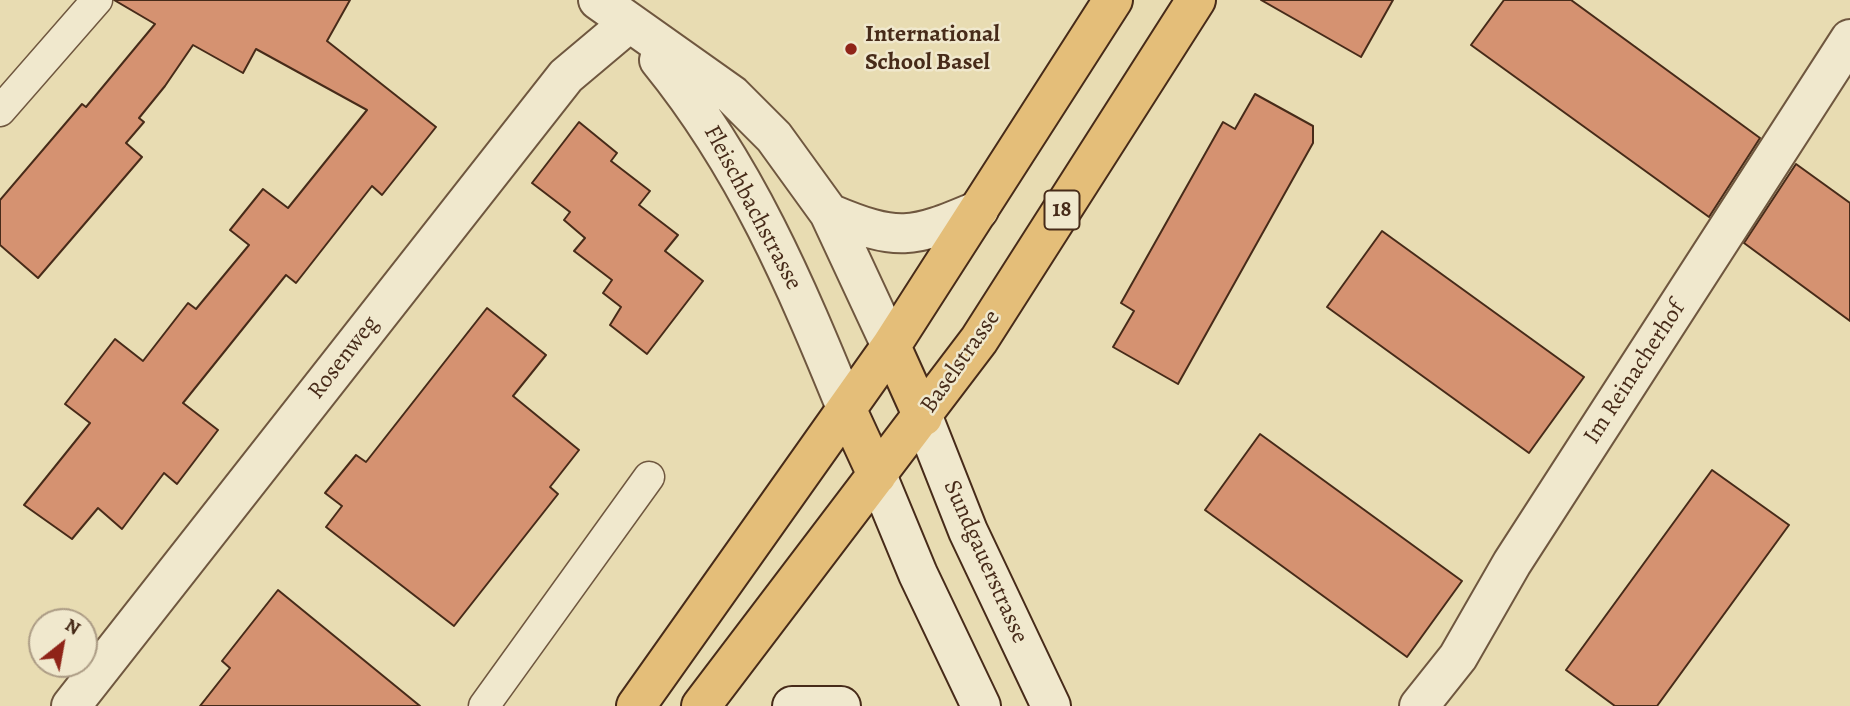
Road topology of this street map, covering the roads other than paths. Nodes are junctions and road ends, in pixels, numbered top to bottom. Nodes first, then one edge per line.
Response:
1 (97, 0) edge
2 (598, 0) edge
3 (1113, 0) edge
4 (1196, 0) edge
5 (629, 23) junction
6 (1850, 39) edge
7 (0, 111) edge
8 (979, 210) junction
9 (829, 213) junction
10 (891, 346) junction
11 (847, 410) junction
12 (923, 416) junction
13 (877, 475) junction
14 (649, 477) dead end
15 (71, 706) edge
16 (484, 706) edge
17 (636, 706) edge
18 (701, 706) edge
19 (792, 706) edge
20 (841, 706) edge
21 (981, 706) edge
22 (1051, 706) edge
23 (1419, 706) edge

1 - 7 lane
2 - 5 street, Fleischbachstrasse
3 - 8 main road
4 - 12 main road, Baselstrasse / 18
5 - 9 street, Fleischbachstrasse
5 - 11 street, Fleischbachstrasse
5 - 15 street, Rosenweg
6 - 23 street, Im Reinacherhof
8 - 9 street
8 - 10 main road
9 - 10 street, Fleischbachstrasse
10 - 11 main road
10 - 12 main road
11 - 13 main road
11 - 17 main road
12 - 13 main road, Baselstrasse / 18
12 - 22 street, Sundgauerstrasse
13 - 18 main road, Baselstrasse / 18
13 - 21 street
14 - 16 lane
19 - 20 street

